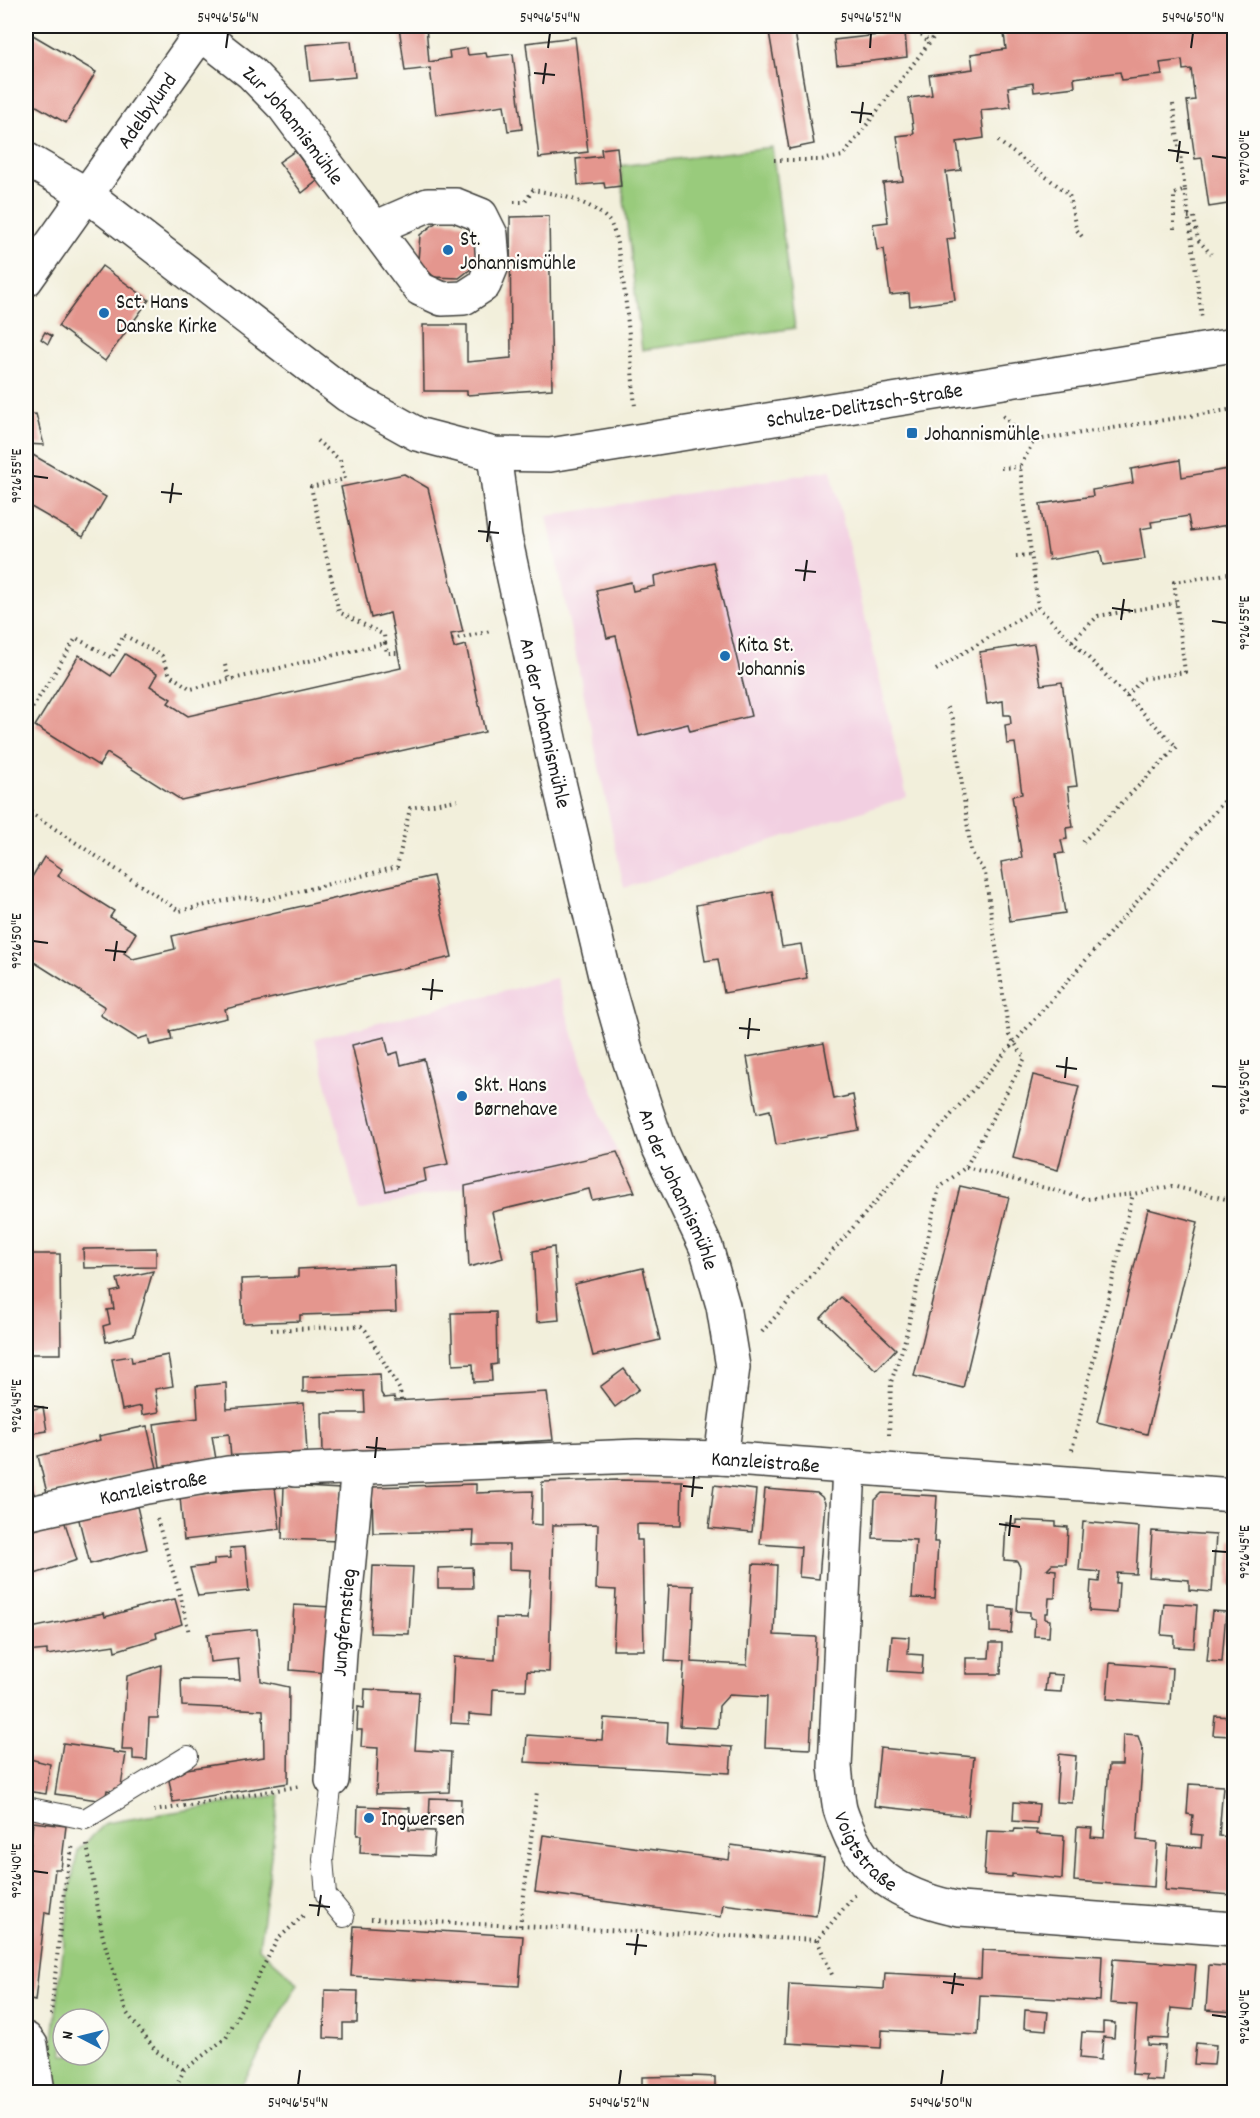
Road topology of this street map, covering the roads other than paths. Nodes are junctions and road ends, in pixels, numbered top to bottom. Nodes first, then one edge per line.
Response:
1 (203, 29) edge
2 (26, 159) edge
3 (86, 194) junction
4 (367, 218) junction
5 (26, 280) edge
6 (1220, 348) edge
7 (494, 454) junction
8 (721, 1458) junction
9 (358, 1467) junction
10 (849, 1467) junction
11 (1234, 1495) edge
12 (26, 1514) edge
13 (189, 1756) dead end
14 (332, 1780) joint
15 (26, 1807) edge
16 (344, 1917) road end
17 (1234, 1929) edge
18 (38, 2030) edge
19 (38, 2092) edge

1 - 3 street, Adelbylund
1 - 4 street, Zur Johannismühle
2 - 3 street
3 - 5 street, Adelbylund
3 - 7 street
4 - 4 street, Zur Johannismühle
6 - 7 street, Schulze-Delitzsch-Straße
7 - 8 street, An der Johannismühle
8 - 9 street, Kanzleistraße
8 - 10 street, Kanzleistraße
9 - 12 street, Kanzleistraße
9 - 14 street, Jungfernstieg
10 - 11 street, Kanzleistraße
10 - 17 street, Voigtstraße
13 - 15 lane
14 - 16 lane
18 - 19 street

